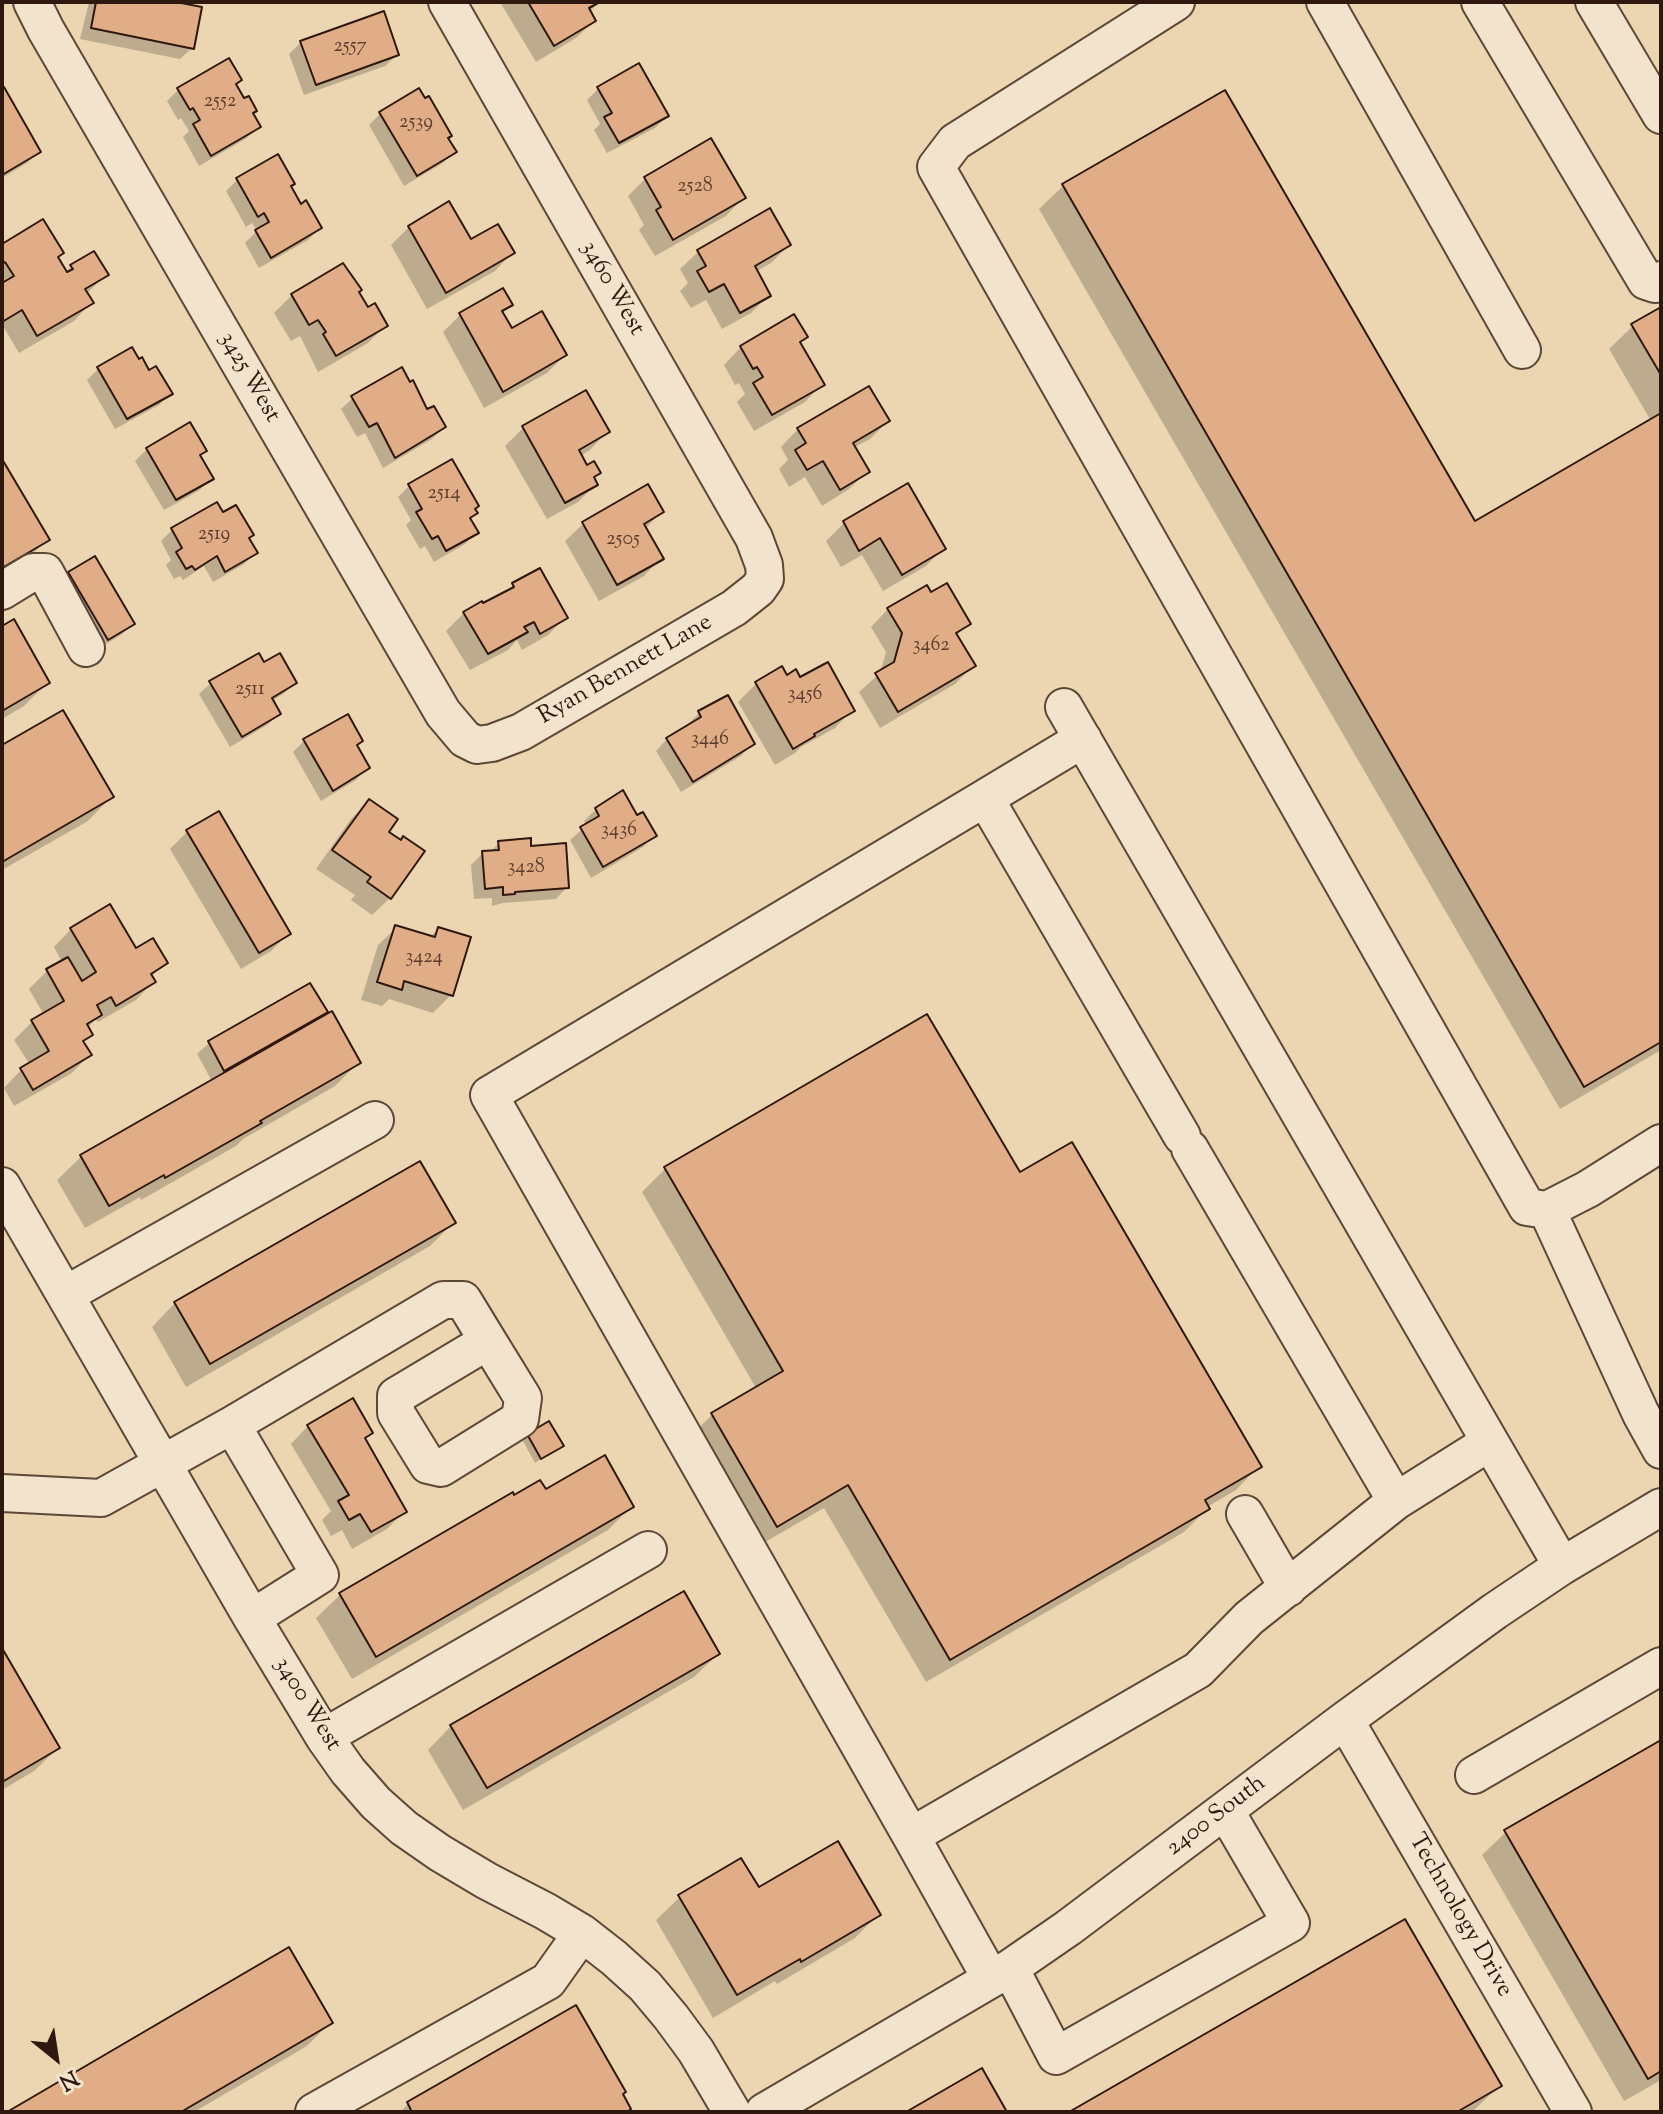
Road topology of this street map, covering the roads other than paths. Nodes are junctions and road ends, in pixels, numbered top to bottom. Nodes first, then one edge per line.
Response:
1 (32, 2) edge
2 (447, 2) edge
3 (1176, 2) edge
4 (1325, 2) edge
5 (1480, 2) edge
6 (1594, 2) edge
7 (1661, 115) edge
8 (1661, 280) edge
9 (1522, 350) dead end
10 (765, 579) joint
11 (2, 591) edge
12 (86, 648) dead end
13 (1064, 707) dead end
14 (1083, 739) junction
15 (477, 745) joint
16 (985, 798) junction
17 (375, 1120) dead end
18 (1661, 1143) edge
19 (2, 1186) edge
20 (1547, 1210) junction
21 (65, 1295) junction
22 (488, 1341) dead end
23 (232, 1425) junction
24 (1490, 1442) junction
25 (1661, 1450) edge
26 (163, 1464) junction
27 (2, 1493) edge
28 (1396, 1501) junction
29 (1661, 1507) edge
30 (1245, 1514) dead end
31 (648, 1550) dead end
32 (1562, 1566) junction
33 (1288, 1588) junction
34 (252, 1618) junction
35 (1661, 1666) edge
36 (1345, 1720) junction
37 (324, 1737) junction
38 (1474, 1775) dead end
39 (1225, 1810) junction
40 (911, 1836) junction
41 (582, 1933) junction
42 (1000, 1974) junction
43 (368, 2099) edge
44 (314, 2112) edge
45 (732, 2112) edge
46 (764, 2112) edge
47 (1573, 2112) edge

1 - 15 street, 3425 West
2 - 10 street, 3460 West
3 - 20 street
4 - 9 street
5 - 8 street
6 - 7 street
10 - 15 street, Ryan Bennett Lane
11 - 12 street
13 - 14 street
14 - 16 street
14 - 24 street
16 - 28 street
16 - 40 street
17 - 21 street
18 - 20 street
19 - 21 street, 3400 West
20 - 25 street
21 - 26 street, 3400 West
22 - 23 street
23 - 26 street
23 - 34 street
24 - 28 street
24 - 32 street
26 - 27 street
26 - 34 street, 3400 West
28 - 33 street
29 - 32 street, 2400 South
30 - 33 street
31 - 37 street
32 - 36 street, 2400 South
33 - 40 street
34 - 37 street, 3400 West
35 - 38 street
36 - 39 street, 2400 South
36 - 47 street, Technology Drive
37 - 41 street, 3400 West
39 - 42 street, 2400 South
39 - 42 street
40 - 42 street
41 - 43 street
41 - 45 street, 3400 West
42 - 46 street, 2400 South
43 - 44 street

